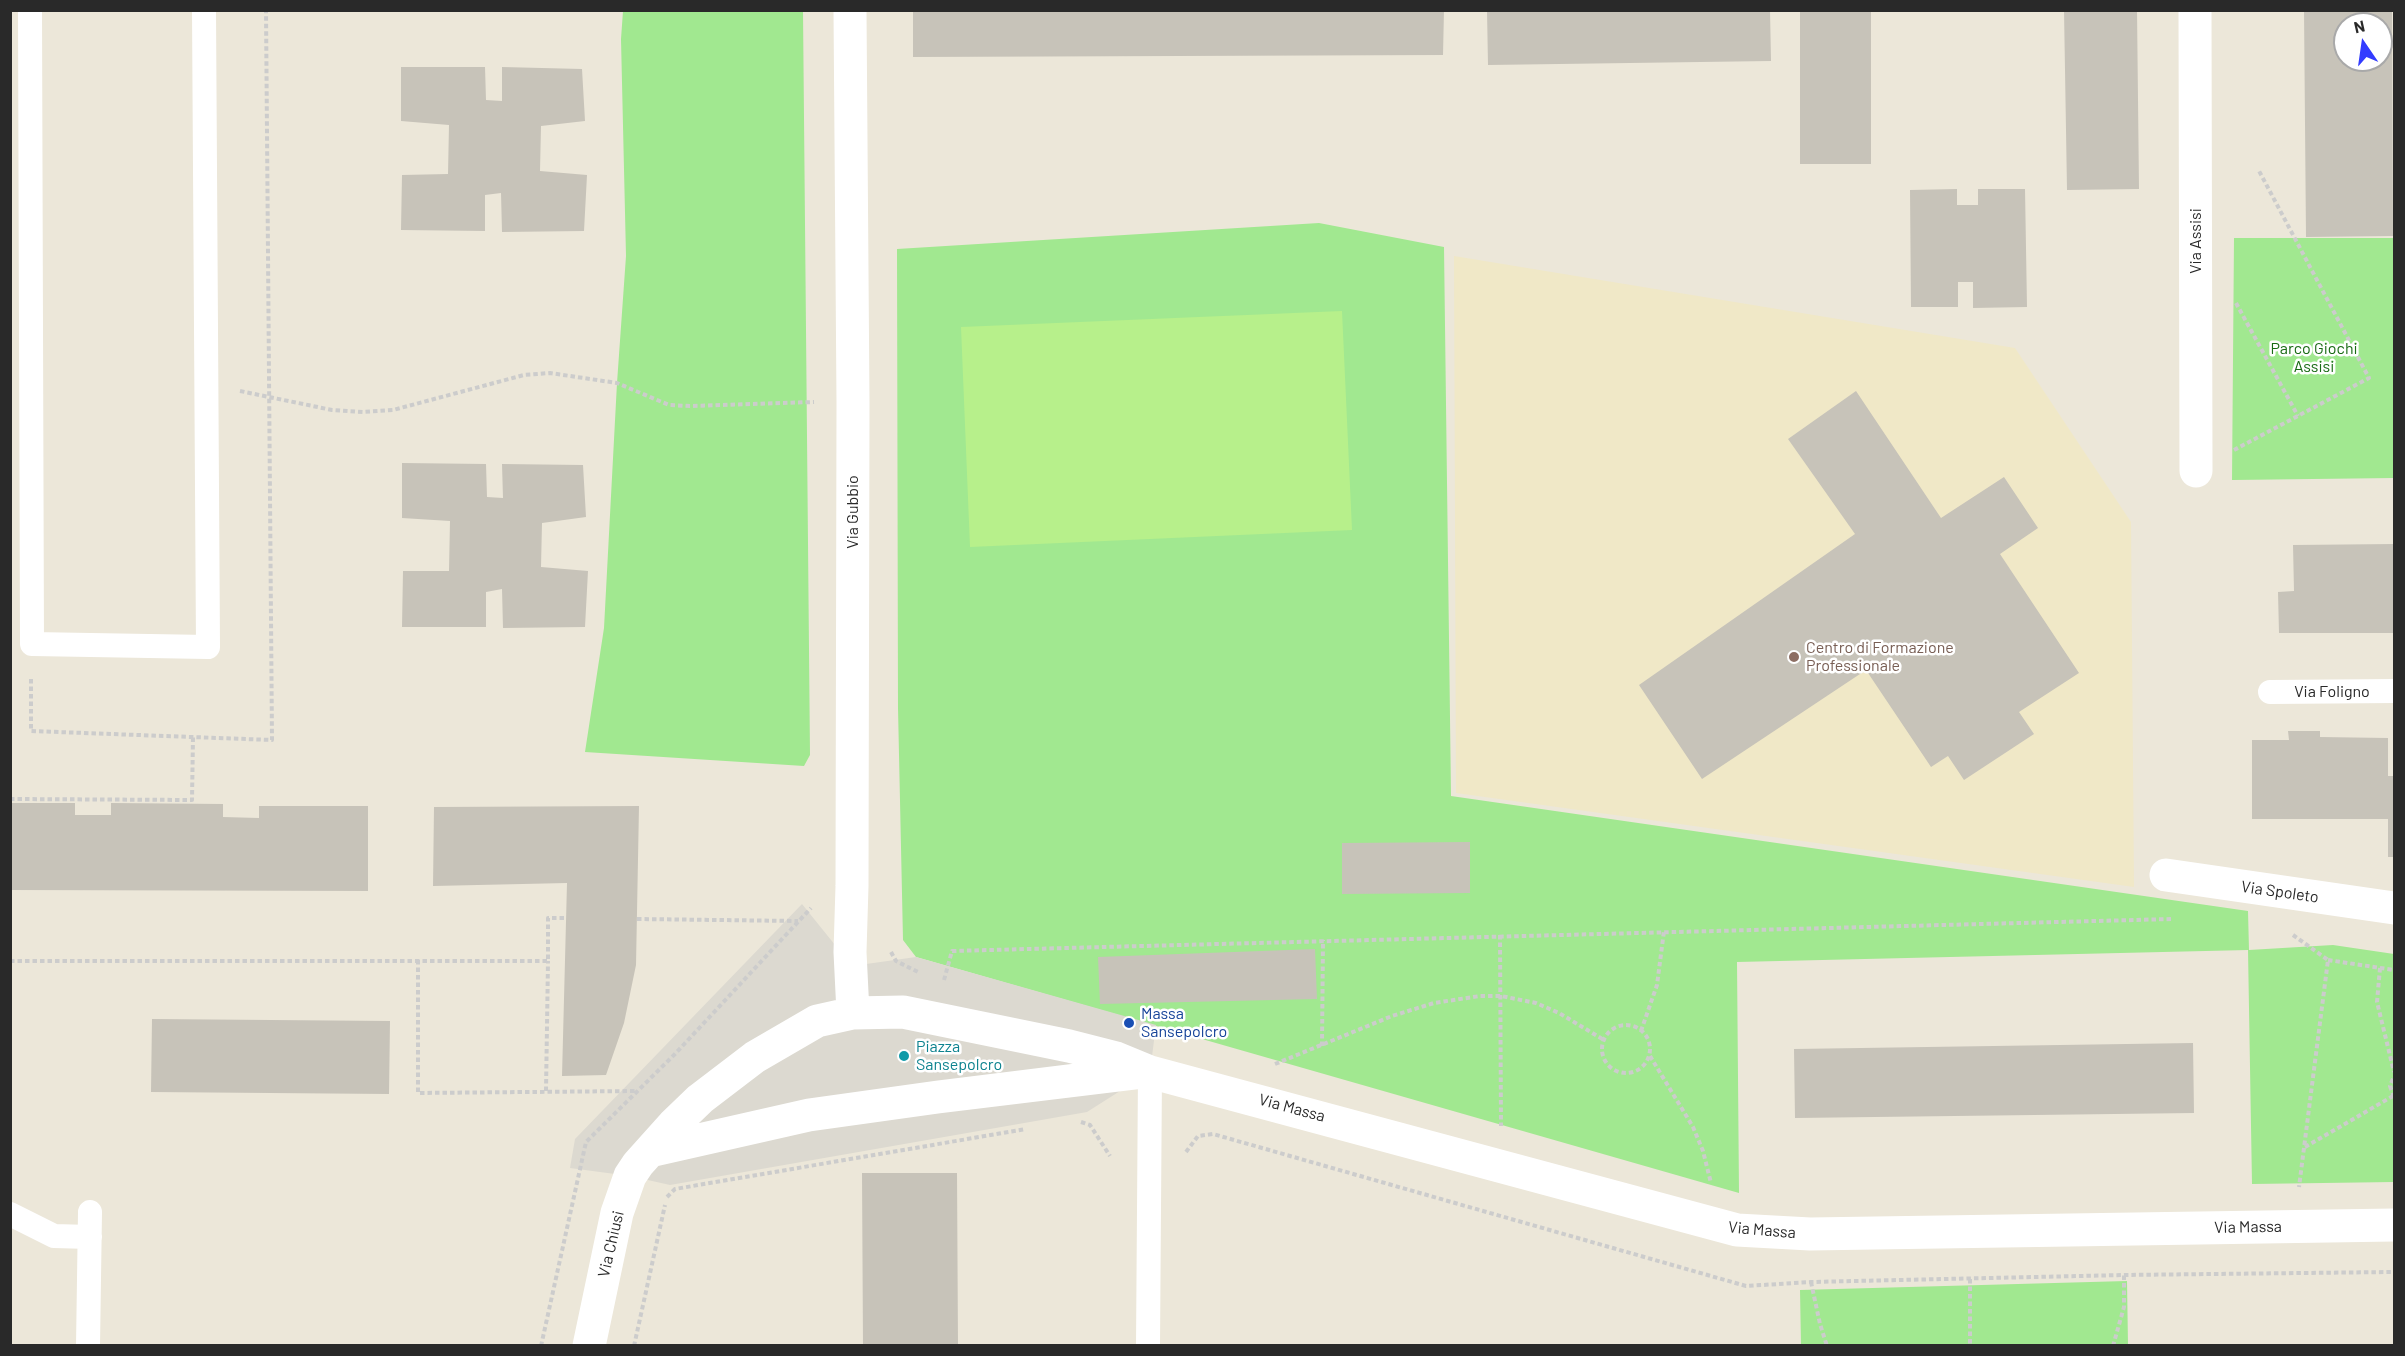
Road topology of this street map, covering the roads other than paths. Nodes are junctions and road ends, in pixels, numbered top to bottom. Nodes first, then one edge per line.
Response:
1 (30, 10) edge
2 (204, 10) edge
3 (850, 10) edge
4 (2195, 10) edge
5 (2196, 471) road end
6 (2270, 692) dead end
7 (2394, 692) edge
8 (2166, 875) dead end
9 (2394, 908) edge
10 (853, 1013) junction
11 (1150, 1072) junction
12 (650, 1151) junction
13 (90, 1212) dead end
14 (10, 1214) edge
15 (2394, 1225) edge
16 (90, 1237) junction
17 (88, 1346) edge
18 (589, 1346) edge
19 (1148, 1346) edge

1 - 2 lane
3 - 10 street, Via Gubbio
4 - 5 street, Via Assisi
6 - 7 lane, Via Foligno
8 - 9 street, Via Spoleto
10 - 11 street
10 - 12 street
11 - 12 street
11 - 15 street, Via Massa
11 - 19 lane
12 - 18 street, Via Chiusi
13 - 16 lane
14 - 16 lane
16 - 17 lane

